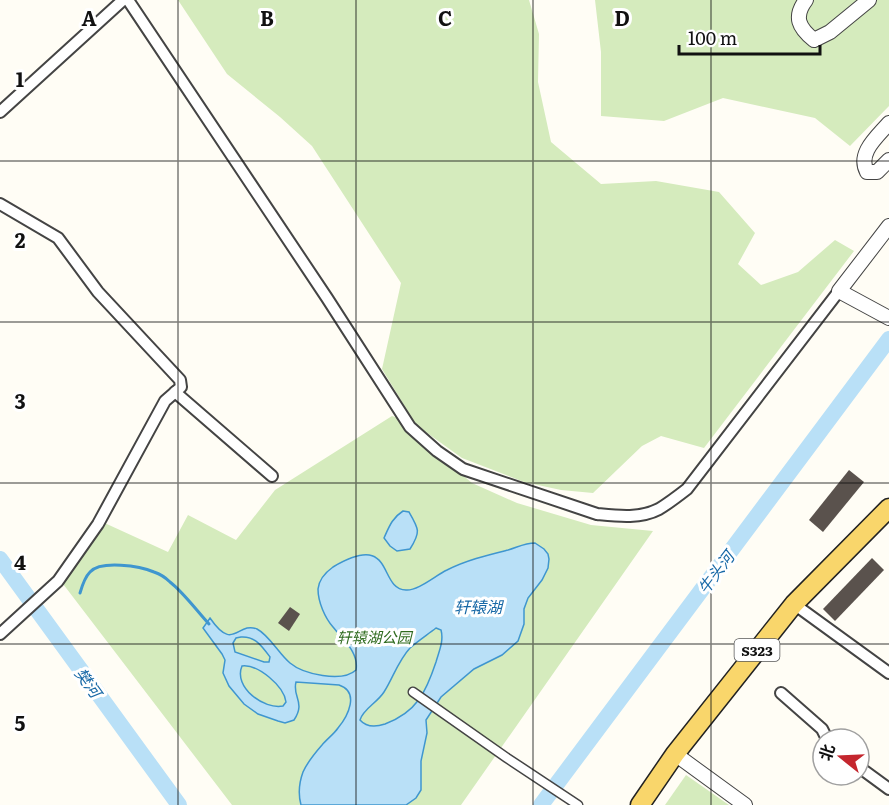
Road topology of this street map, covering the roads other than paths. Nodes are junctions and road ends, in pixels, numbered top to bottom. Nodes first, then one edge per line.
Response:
1 (126, 0) edge
2 (806, 0) edge
3 (869, 0) edge
4 (0, 112) edge
5 (889, 123) edge
6 (889, 160) edge
7 (0, 204) edge
8 (889, 226) edge
9 (844, 294) junction
10 (889, 318) edge
11 (175, 392) junction
12 (272, 476) dead end
13 (889, 508) edge
14 (794, 604) junction
15 (0, 634) edge
16 (889, 674) edge
17 (412, 692) dead end
18 (781, 693) dead end
19 (820, 727) edge
20 (675, 754) junction
21 (871, 776) edge
22 (889, 789) edge
23 (578, 805) edge
24 (640, 805) edge
25 (745, 805) edge

1 - 4 street
1 - 9 street
2 - 3 street
5 - 6 street
7 - 11 street
8 - 9 street
9 - 10 street
11 - 12 street
11 - 15 street
13 - 14 main road, S323
14 - 16 street
14 - 20 main road, S323
17 - 23 street
18 - 19 street
20 - 24 main road, S323
20 - 25 street
21 - 22 street

